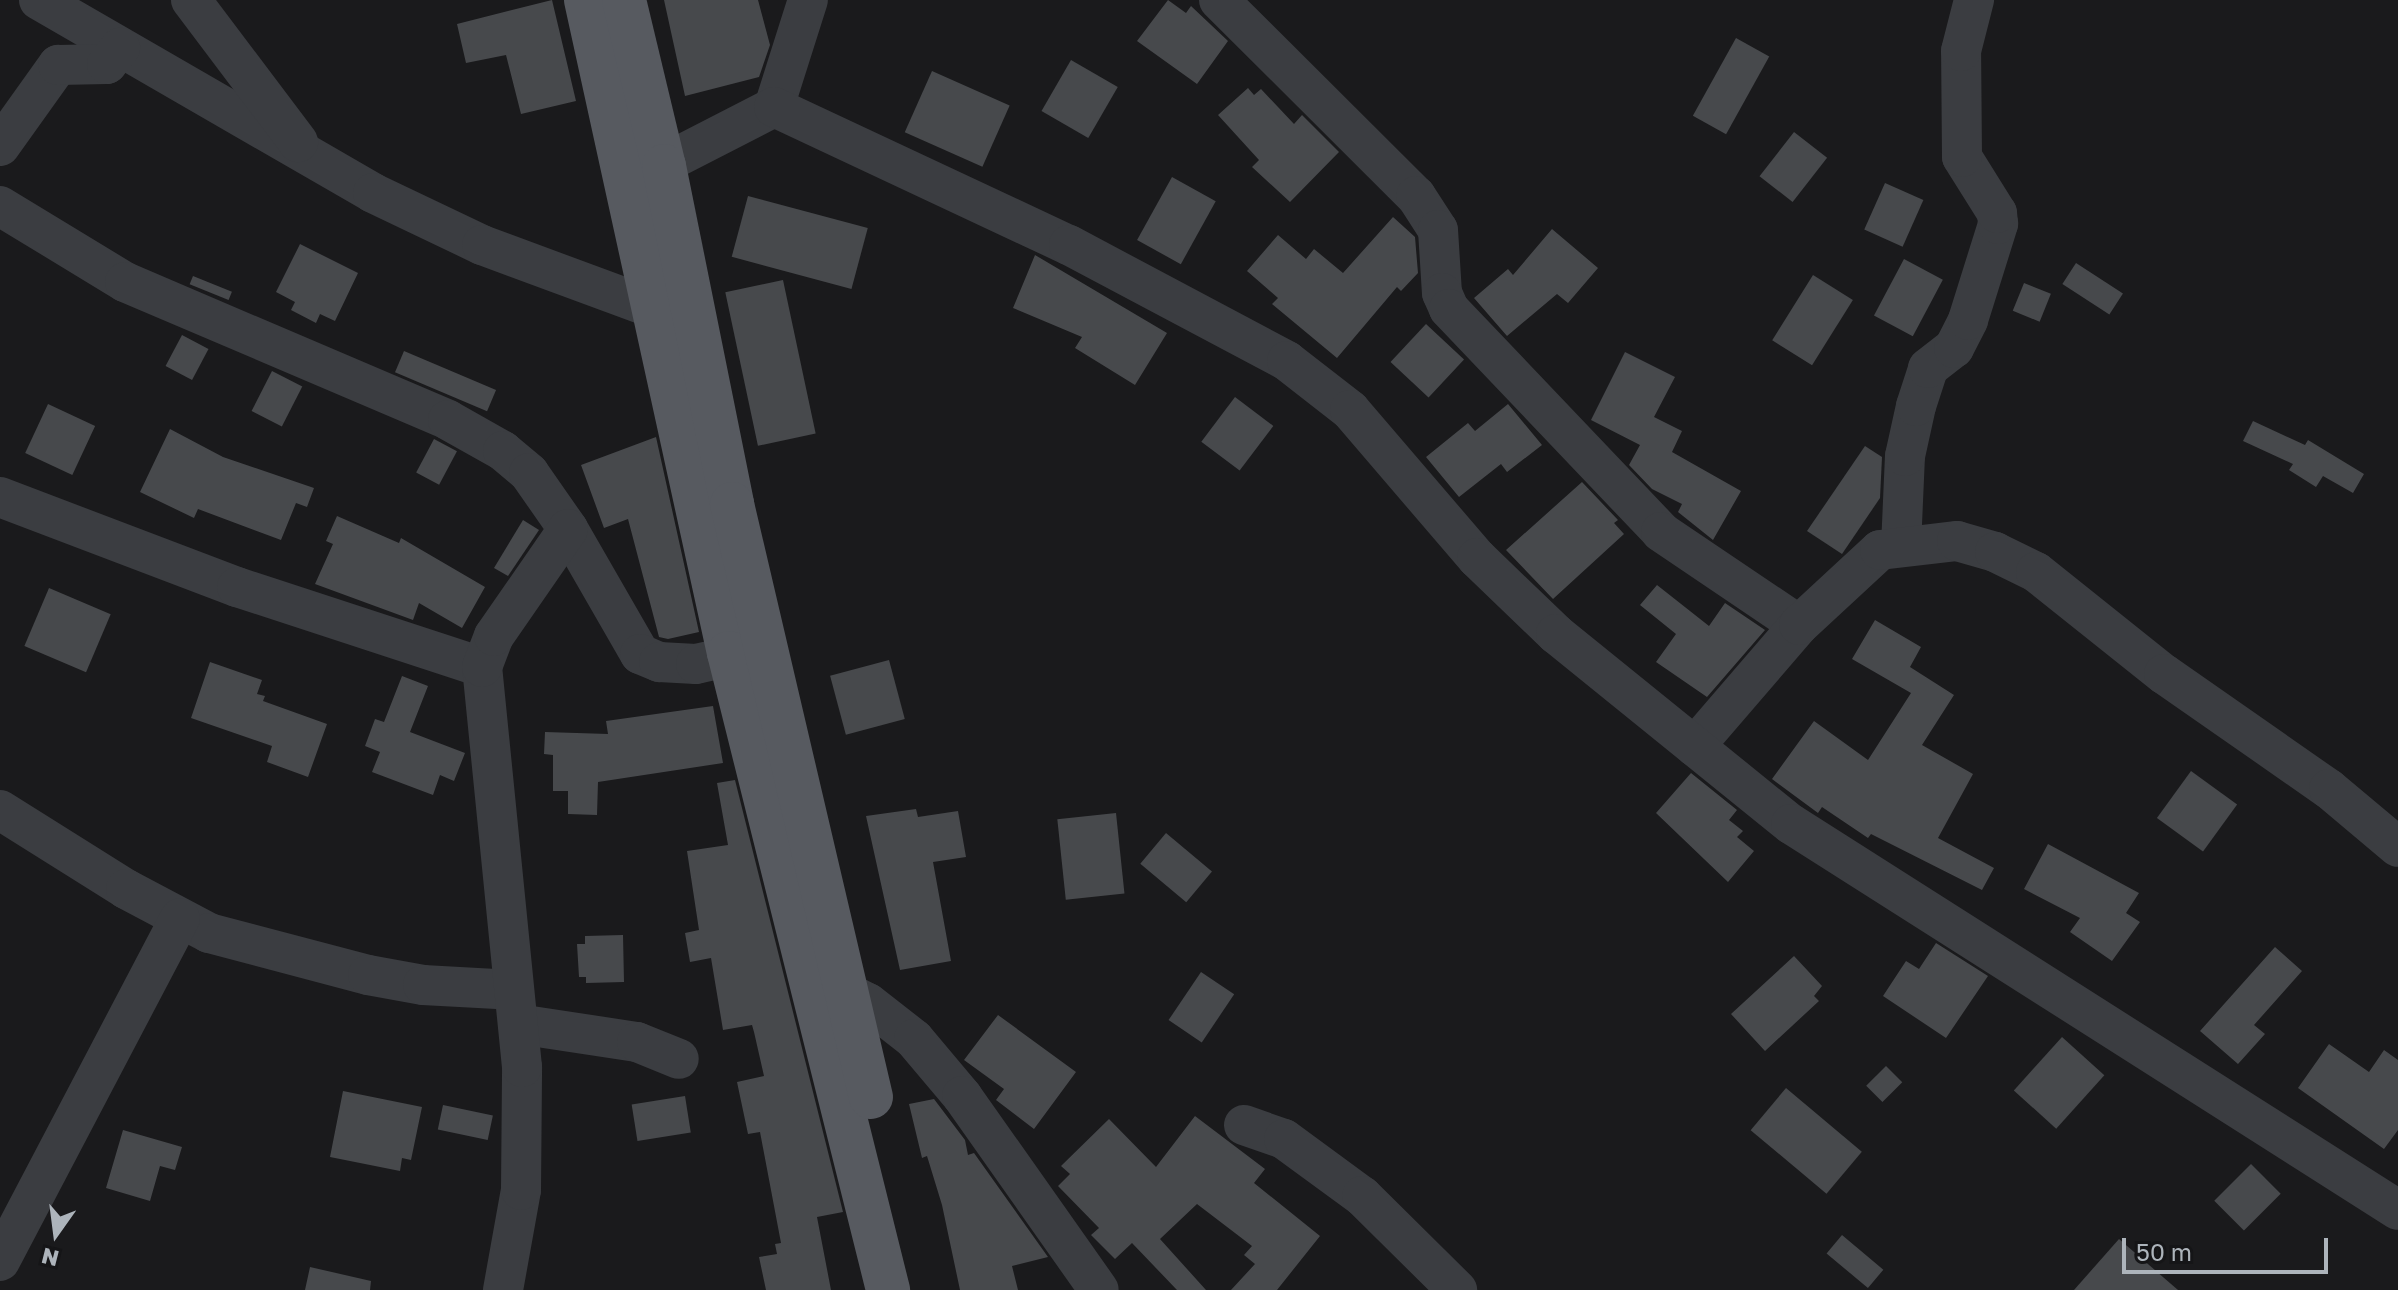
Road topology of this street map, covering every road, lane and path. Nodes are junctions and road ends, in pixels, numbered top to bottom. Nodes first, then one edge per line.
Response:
1 (39, 0) edge
2 (191, 0) edge
3 (586, 0) edge
4 (624, 0) edge
5 (808, 0) edge
6 (1219, 0) edge
7 (1974, 0) edge
8 (120, 48) junction
9 (774, 107) junction
10 (0, 146) edge
11 (310, 158) junction
12 (664, 166) junction
13 (625, 183) junction
14 (0, 206) edge
15 (675, 317) junction
16 (0, 497) edge
17 (568, 529) junction
18 (1901, 547) junction
19 (1799, 625) junction
20 (748, 651) junction
21 (482, 667) junction
22 (1695, 746) junction
23 (0, 810) edge
24 (2398, 847) edge
25 (180, 918) junction
26 (832, 992) junction
27 (516, 1007) junction
28 (679, 1059) dead end
29 (1244, 1125) dead end
30 (2398, 1210) edge
31 (0, 1261) edge
32 (503, 1290) edge
33 (888, 1290) edge
34 (916, 1290) edge
35 (1099, 1290) edge
36 (1457, 1290) edge

1 - 8 street
2 - 11 street
3 - 13 main road
4 - 12 main road
5 - 9 street
6 - 19 street
7 - 18 street
8 - 10 street
8 - 11 street
9 - 12 street
9 - 22 street
11 - 15 street
12 - 13 street
12 - 15 main road
13 - 15 main road
14 - 17 street
15 - 20 main road
16 - 21 street
17 - 20 street
17 - 21 street
18 - 19 street
18 - 24 street
19 - 22 street
20 - 26 main road
21 - 27 street
22 - 30 street
23 - 25 street
25 - 27 street
25 - 31 street
26 - 33 main road
26 - 34 main road
26 - 35 street
27 - 28 street
27 - 32 street
29 - 36 street

